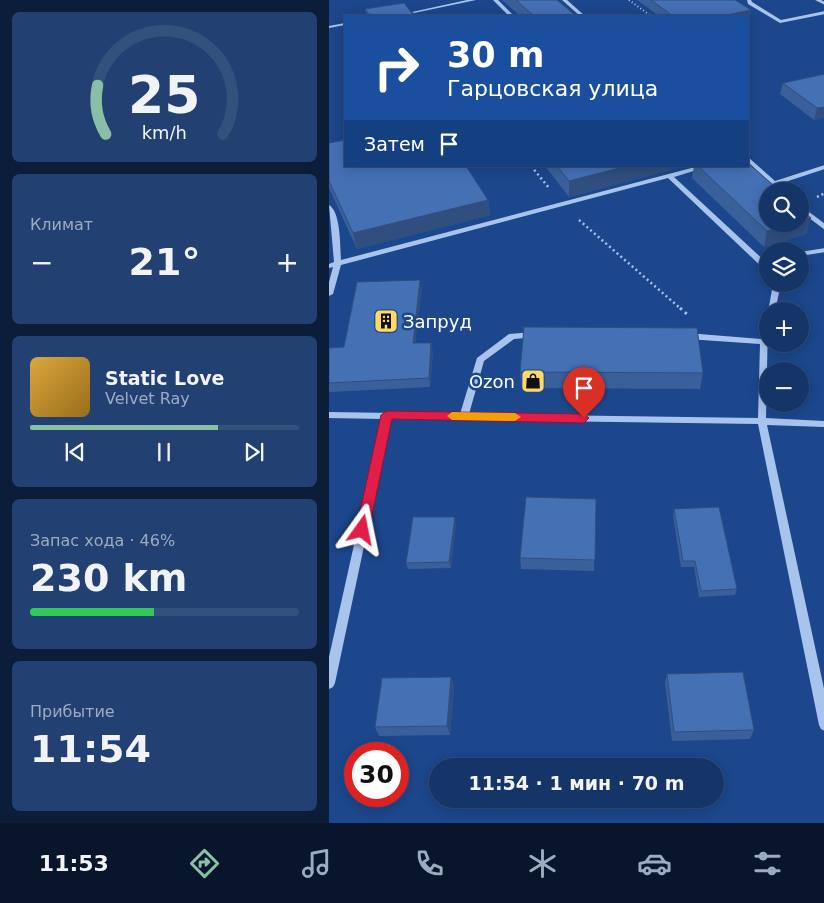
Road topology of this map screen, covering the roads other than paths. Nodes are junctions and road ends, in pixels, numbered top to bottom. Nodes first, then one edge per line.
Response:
1 (474, 0) edge
2 (495, 0) edge
3 (564, 0) edge
4 (749, 0) edge
5 (817, 0) edge
6 (824, 4) edge
7 (824, 12) edge
8 (405, 13) edge
9 (416, 14) edge
10 (511, 15) edge
11 (582, 15) edge
12 (344, 24) edge
13 (329, 27) edge
14 (749, 160) edge
15 (703, 167) edge
16 (824, 167) edge
17 (669, 176) junction
18 (773, 182) edge
19 (777, 182) edge
20 (329, 207) edge
21 (809, 215) edge
22 (824, 228) edge
23 (824, 250) edge
24 (809, 252) edge
25 (759, 260) edge
26 (338, 264) junction
27 (329, 266) edge
28 (329, 294) edge
29 (540, 335) edge
30 (675, 335) edge
31 (759, 342) edge
32 (764, 352) edge
33 (329, 415) edge
34 (387, 415) junction
35 (464, 416) junction
36 (762, 421) junction
37 (824, 424) edge
38 (329, 683) edge
39 (824, 725) edge

1 - 9 street
2 - 10 street
3 - 11 street
4 - 7 street
5 - 6 street
8 - 9 street
12 - 13 street
14 - 18 street
15 - 17 street
16 - 19 street
17 - 25 street
17 - 26 street
20 - 26 street
21 - 22 street
23 - 24 street
26 - 27 street
26 - 28 street
29 - 35 street
30 - 31 street
32 - 36 street
33 - 34 street
34 - 35 street
34 - 38 street
35 - 36 street
36 - 37 street
36 - 39 street

